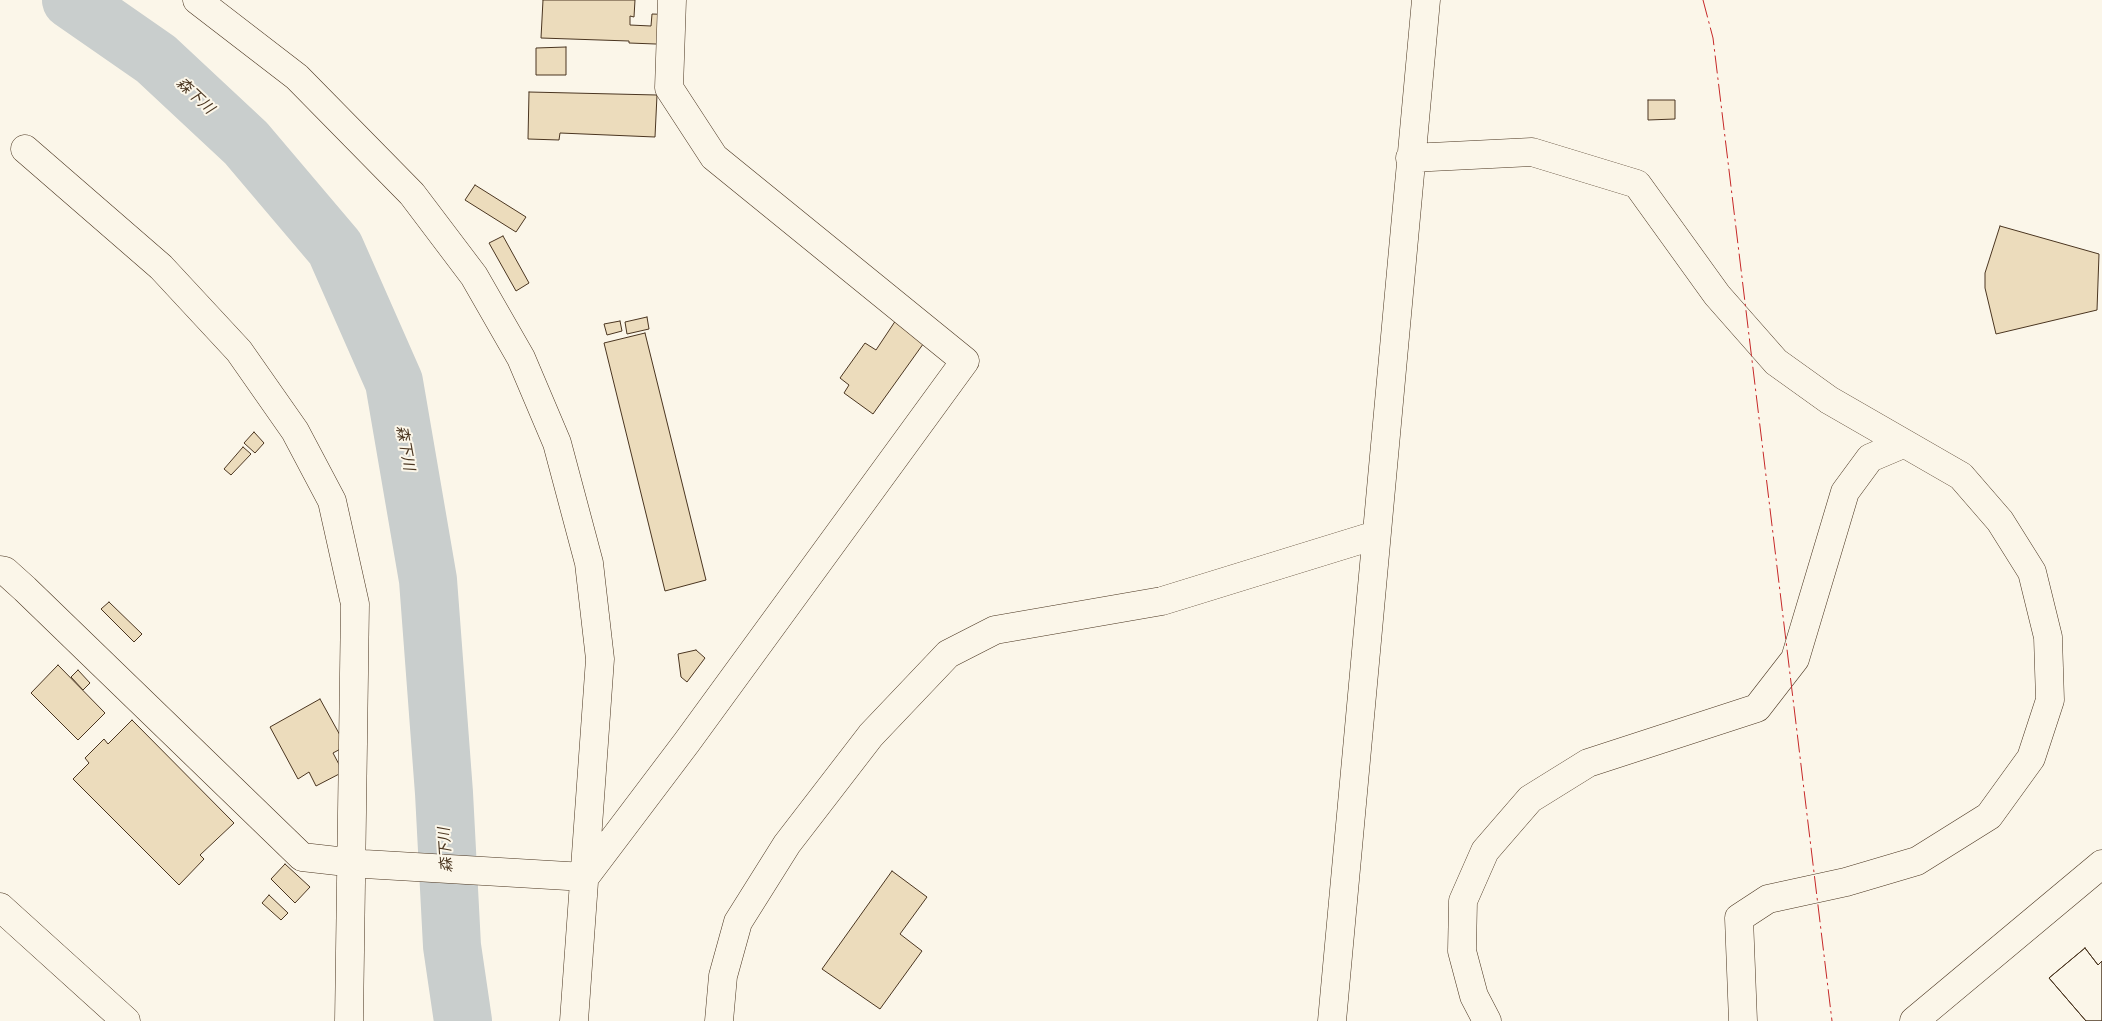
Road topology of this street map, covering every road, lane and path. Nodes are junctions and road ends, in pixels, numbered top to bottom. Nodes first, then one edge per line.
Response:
1 (197, 0) edge
2 (672, 0) edge
3 (1426, 0) edge
4 (25, 149) dead end
5 (1410, 158) junction
6 (1903, 444) junction
7 (1376, 535) junction
8 (0, 570) edge
9 (358, 863) junction
10 (2102, 864) edge
11 (576, 876) junction
12 (0, 907) edge
13 (126, 1021) edge
14 (349, 1021) edge
15 (574, 1021) edge
16 (719, 1021) edge
17 (1332, 1021) edge
18 (1487, 1021) edge
19 (1743, 1021) edge
20 (1914, 1021) edge

1 - 11 street
2 - 11 street
3 - 5 street
4 - 9 street
5 - 6 street
5 - 7 street
6 - 18 street
6 - 19 street
7 - 16 street
7 - 17 street
8 - 9 street
9 - 11 street
9 - 14 street
10 - 20 street
11 - 15 street
12 - 13 street

